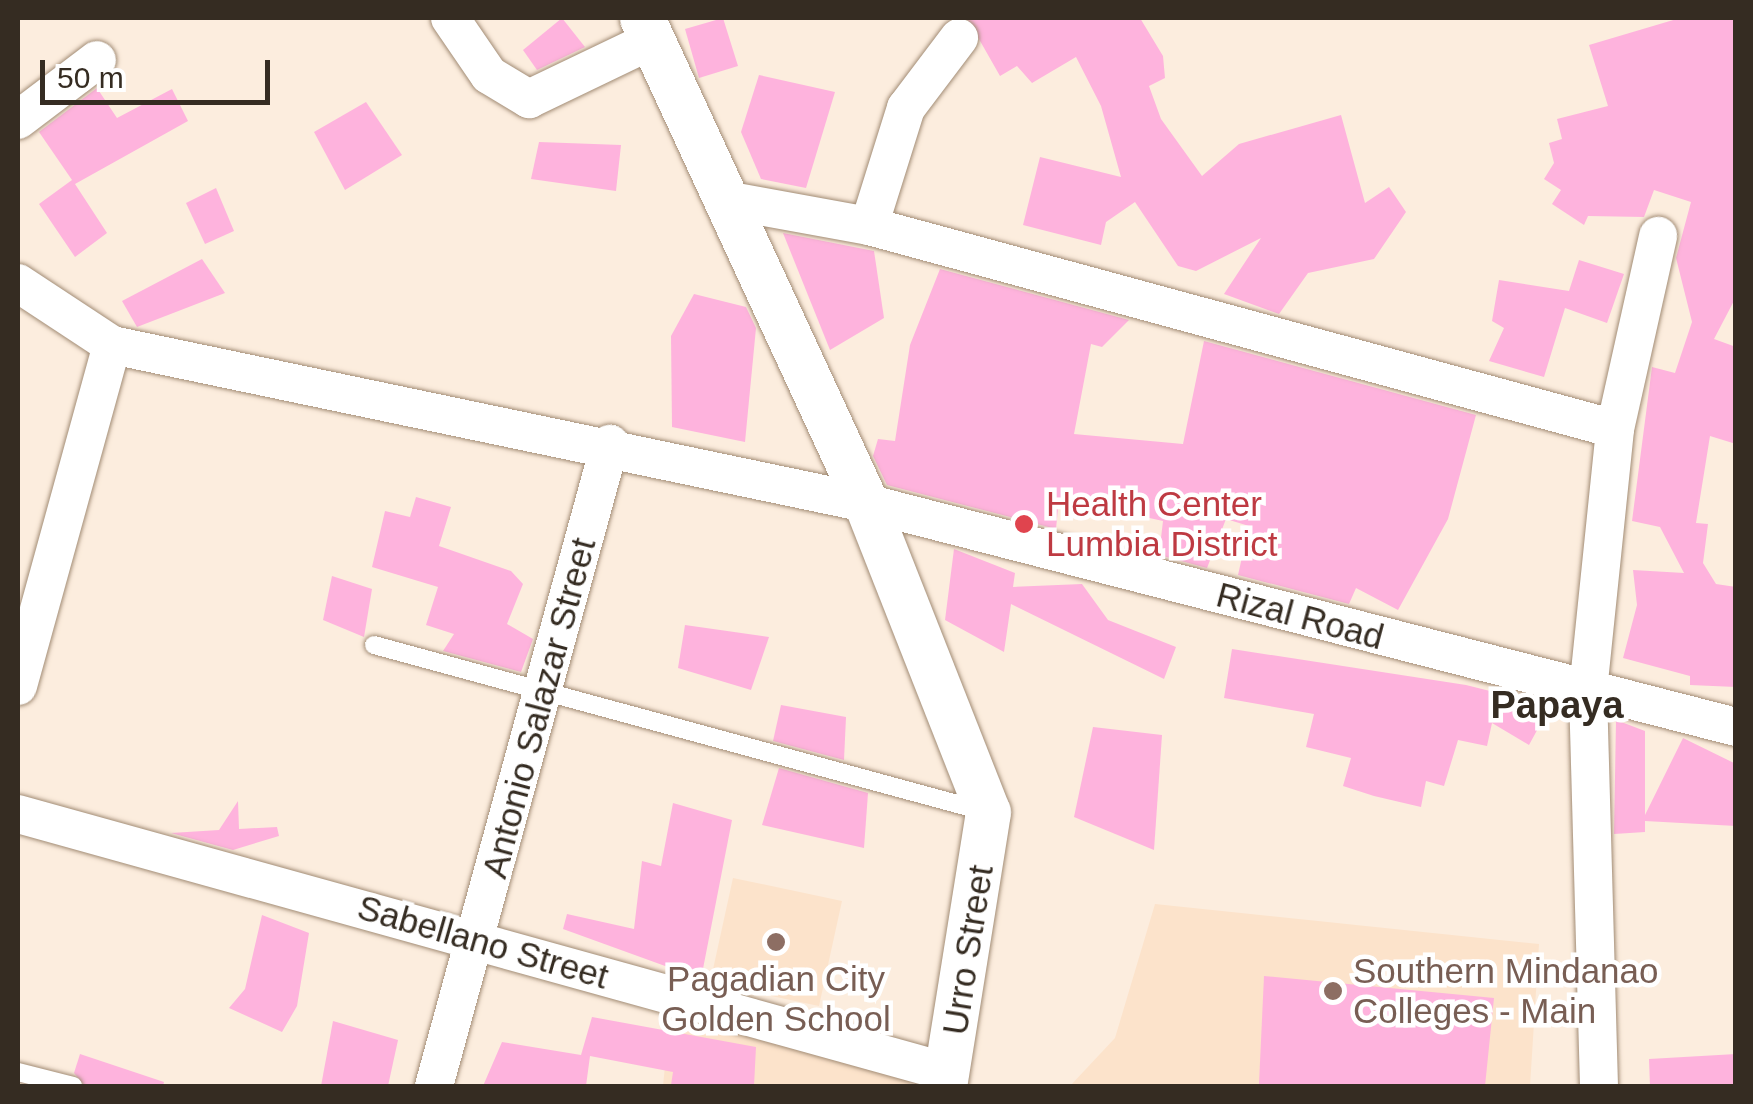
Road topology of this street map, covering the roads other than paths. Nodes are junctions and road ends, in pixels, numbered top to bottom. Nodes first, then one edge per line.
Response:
1 (450, 18) edge
2 (647, 29) edge
3 (958, 38) dead end
4 (97, 60) dead end
5 (18, 120) edge
6 (726, 200) junction
7 (869, 226) junction
8 (1658, 236) dead end
9 (18, 283) edge
10 (112, 345) junction
11 (1615, 428) junction
12 (610, 444) junction
13 (866, 504) junction
14 (374, 646) dead end
15 (18, 686) edge
16 (1588, 691) junction
17 (545, 694) junction
18 (1736, 726) edge
19 (988, 812) junction
20 (18, 814) edge
21 (475, 940) junction
22 (18, 1072) edge
23 (946, 1080) edge
24 (73, 1086) edge
25 (434, 1086) edge
26 (1599, 1086) edge

1 - 2 street
2 - 6 street
3 - 7 street
4 - 5 street
6 - 7 street
6 - 13 street
7 - 11 street
8 - 11 street
9 - 10 street
10 - 12 street, Rizal Road
10 - 15 street
11 - 16 street
12 - 13 street, Rizal Road
12 - 17 street, Antonio Salazar Street
13 - 16 street, Rizal Road
13 - 19 street
14 - 17 lane
16 - 18 street, Rizal Road
16 - 26 street
17 - 19 lane
17 - 21 street, Antonio Salazar Street
19 - 23 street, Urro Street
20 - 21 street, Sabellano Street
21 - 23 street, Sabellano Street
21 - 25 street, Antonio Salazar Street
22 - 24 lane

